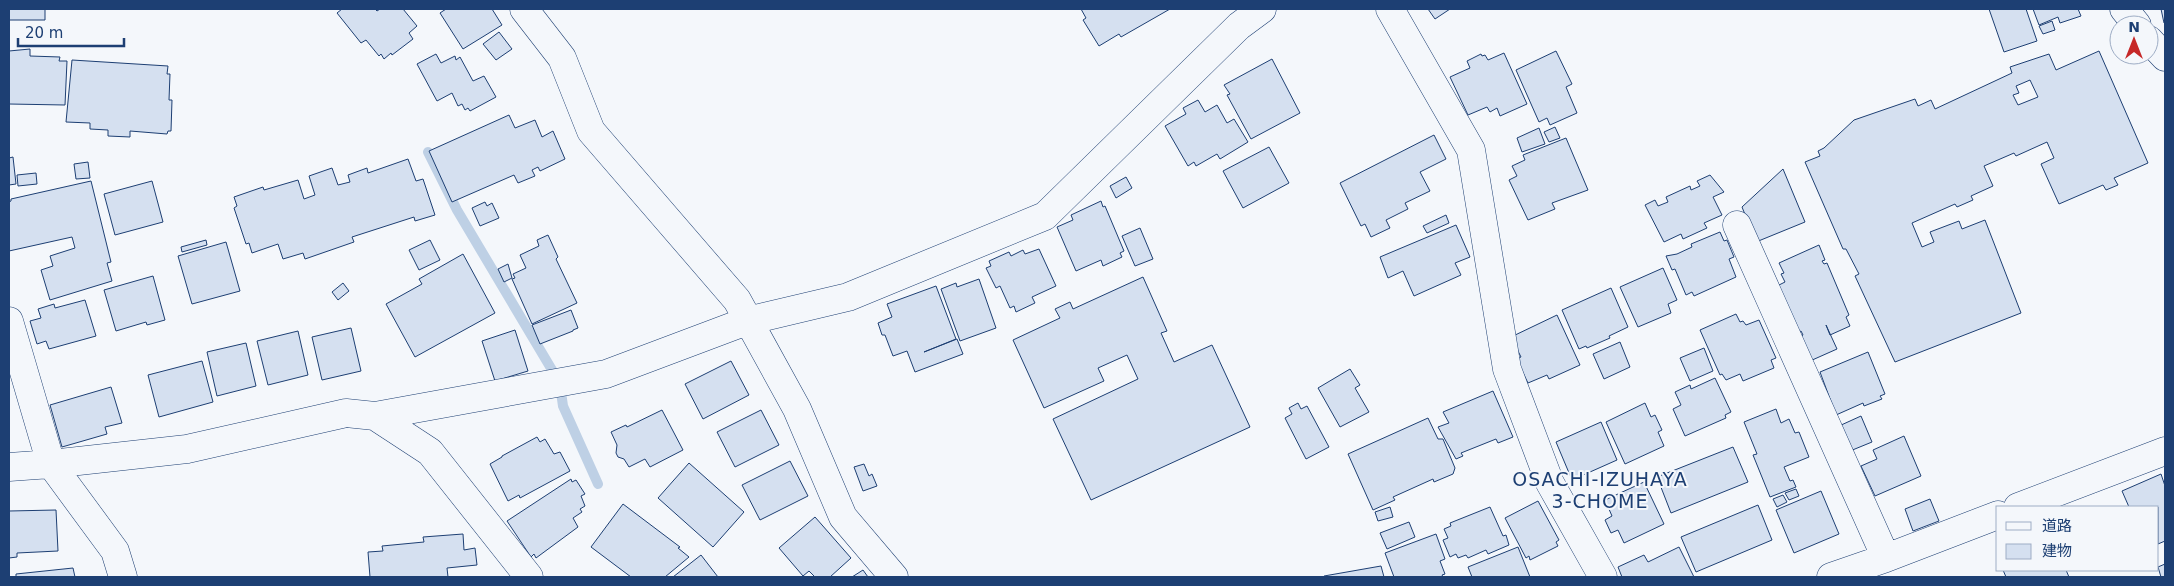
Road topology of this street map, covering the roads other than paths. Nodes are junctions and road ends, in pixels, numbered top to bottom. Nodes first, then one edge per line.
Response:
1 (524, 9) edge
2 (1262, 9) edge
3 (1390, 9) edge
4 (1737, 224) dead end
5 (9, 321) edge
6 (747, 321) junction
7 (375, 416) junction
8 (2165, 450) edge
9 (51, 464) junction
10 (9, 467) edge
11 (2021, 506) edge
12 (1996, 516) edge
13 (1886, 558) junction
14 (122, 577) edge
15 (529, 577) edge
16 (894, 577) edge
17 (1603, 577) edge
18 (1831, 577) edge

1 - 6 street
2 - 6 street
3 - 17 street
4 - 13 street
5 - 9 street
6 - 7 street
6 - 16 street
7 - 9 street
7 - 15 street
8 - 11 street
9 - 10 street
9 - 14 street
12 - 13 street
13 - 18 street

